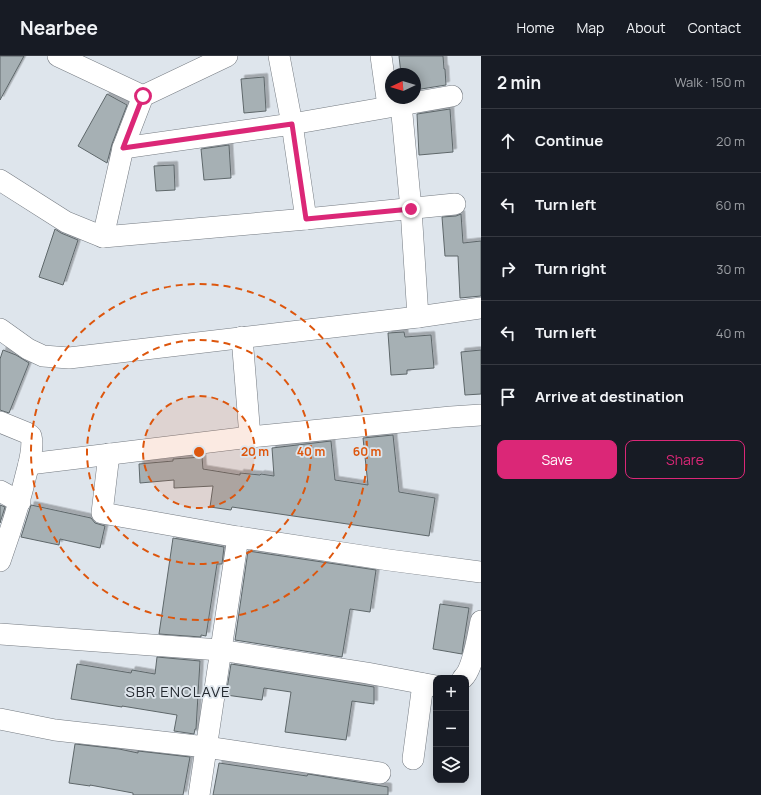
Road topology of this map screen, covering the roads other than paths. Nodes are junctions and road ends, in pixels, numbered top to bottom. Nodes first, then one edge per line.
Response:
1 (58, 56) edge
2 (228, 56) edge
3 (278, 56) edge
4 (381, 56) edge
5 (143, 96) junction
6 (452, 96) dead end
7 (395, 105) junction
8 (292, 124) junction
9 (123, 148) junction
10 (0, 180) edge
11 (456, 204) dead end
12 (411, 209) junction
13 (306, 219) junction
14 (103, 237) junction
15 (481, 308) edge
16 (418, 317) junction
17 (0, 329) edge
18 (242, 337) junction
19 (481, 415) edge
20 (0, 422) edge
21 (250, 437) junction
22 (109, 454) junction
23 (29, 464) junction
24 (0, 491) edge
25 (20, 502) junction
26 (238, 537) junction
27 (0, 561) edge
28 (481, 572) edge
29 (481, 622) edge
30 (0, 634) edge
31 (220, 650) junction
32 (467, 675) edge
33 (429, 685) edge
34 (0, 719) edge
35 (206, 747) junction
36 (413, 758) dead end
37 (380, 773) dead end
38 (199, 795) edge

1 - 5 street
2 - 5 street
3 - 8 street
4 - 7 street
5 - 9 street
6 - 7 street
7 - 8 street
7 - 12 street
8 - 9 street
8 - 13 street
9 - 14 street
10 - 14 street
11 - 12 street
12 - 13 street
12 - 16 street
13 - 14 street
15 - 16 street
16 - 18 street
17 - 18 street
18 - 21 street
19 - 21 street
20 - 23 street
21 - 22 street
22 - 23 street
22 - 26 street
23 - 25 street
24 - 25 street
25 - 27 street
26 - 28 street
26 - 31 street
29 - 32 street
30 - 31 street
31 - 33 street
31 - 35 street
33 - 36 street
34 - 35 street
35 - 37 street
35 - 38 street

